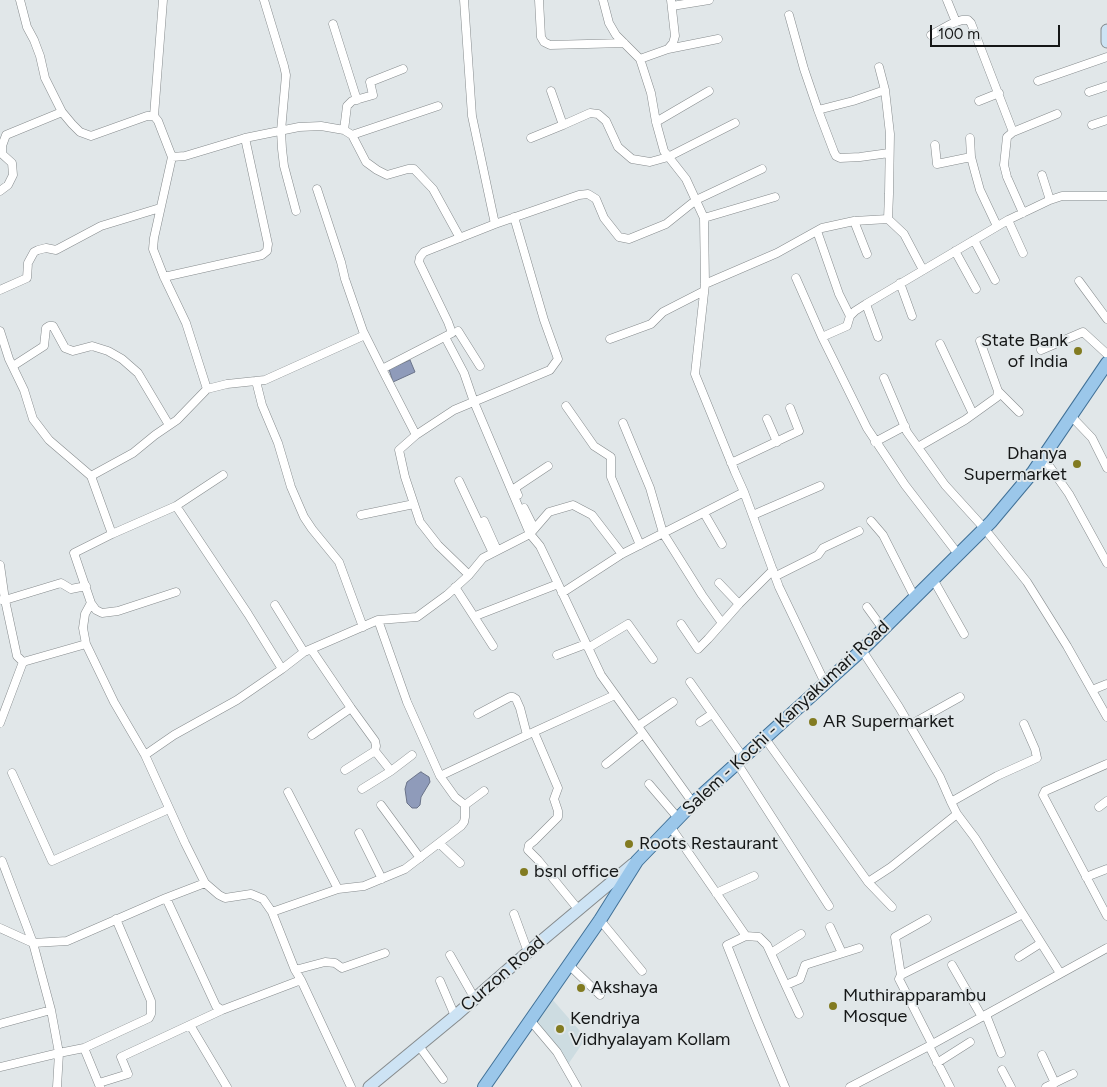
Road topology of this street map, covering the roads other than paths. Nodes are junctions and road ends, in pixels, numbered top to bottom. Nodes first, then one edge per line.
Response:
1 (20, 0) edge
2 (163, 0) edge
3 (264, 0) edge
4 (464, 0) edge
5 (539, 0) edge
6 (603, 0) edge
7 (709, 0) edge
8 (947, 0) edge
9 (672, 3) edge
10 (789, 15) dead end
11 (956, 22) junction
12 (333, 24) dead end
13 (1107, 30) edge
14 (930, 34) dead end
15 (718, 39) dead end
16 (1107, 42) edge
17 (624, 43) junction
18 (668, 49) junction
19 (1107, 57) edge
20 (640, 59) junction
21 (878, 67) dead end
22 (403, 69) dead end
23 (1038, 81) dead end
24 (1107, 86) edge
25 (885, 90) junction
26 (551, 91) dead end
27 (709, 91) dead end
28 (1089, 92) dead end
29 (999, 93) junction
30 (357, 100) junction
31 (979, 101) dead end
32 (438, 106) dead end
33 (818, 110) junction
34 (62, 112) junction
35 (1057, 114) dead end
36 (154, 116) junction
37 (1107, 120) edge
38 (656, 122) junction
39 (735, 123) dead end
40 (1092, 125) dead end
41 (563, 126) junction
42 (344, 130) junction
43 (280, 131) junction
44 (1013, 132) junction
45 (352, 135) junction
46 (245, 138) junction
47 (531, 138) dead end
48 (970, 138) dead end
49 (935, 146) dead end
50 (889, 153) junction
51 (172, 157) junction
52 (668, 157) junction
53 (971, 157) junction
54 (762, 169) dead end
55 (1042, 175) dead end
56 (317, 189) dead end
57 (0, 191) edge
58 (1107, 196) edge
59 (775, 197) dead end
60 (696, 200) junction
61 (1050, 200) junction
62 (160, 208) junction
63 (296, 211) dead end
64 (1023, 214) junction
65 (514, 217) junction
66 (704, 218) junction
67 (888, 219) junction
68 (1008, 220) junction
69 (854, 221) junction
70 (495, 224) junction
71 (997, 226) junction
72 (817, 231) junction
73 (460, 238) junction
74 (974, 240) junction
75 (955, 251) junction
76 (1023, 253) dead end
77 (867, 254) dead end
78 (923, 270) junction
79 (164, 277) junction
80 (796, 278) dead end
81 (995, 280) dead end
82 (1079, 281) dead end
83 (900, 283) junction
84 (704, 288) junction
85 (976, 289) dead end
86 (0, 290) edge
87 (866, 304) junction
88 (850, 316) junction
89 (912, 316) dead end
90 (1107, 319) edge
91 (0, 331) edge
92 (458, 331) dead end
93 (365, 335) junction
94 (445, 336) junction
95 (822, 337) junction
96 (878, 337) dead end
97 (610, 340) dead end
98 (980, 341) dead end
99 (940, 344) dead end
100 (1041, 350) dead end
101 (1107, 354) edge
102 (1107, 363) edge
103 (13, 366) junction
104 (480, 366) dead end
105 (382, 369) junction
106 (884, 378) dead end
107 (256, 381) junction
108 (207, 389) junction
109 (998, 391) junction
110 (474, 402) junction
111 (566, 406) dead end
112 (790, 408) dead end
113 (1020, 412) dead end
114 (973, 414) junction
115 (1072, 416) junction
116 (767, 419) dead end
117 (623, 423) dead end
118 (168, 425) junction
119 (905, 426) junction
120 (416, 435) junction
121 (777, 442) junction
122 (876, 442) junction
123 (918, 447) junction
124 (1043, 457) junction
125 (732, 463) junction
126 (548, 466) dead end
127 (1107, 468) edge
128 (223, 475) dead end
129 (91, 476) junction
130 (459, 482) dead end
131 (820, 486) dead end
132 (744, 492) junction
133 (414, 504) junction
134 (176, 506) junction
135 (704, 513) junction
136 (362, 515) dead end
137 (753, 515) junction
138 (484, 521) dead end
139 (871, 521) dead end
140 (984, 528) junction
141 (532, 531) junction
142 (859, 531) dead end
143 (663, 533) junction
144 (112, 534) junction
145 (722, 544) dead end
146 (640, 545) junction
147 (495, 552) junction
148 (622, 554) junction
149 (958, 554) junction
150 (1107, 562) edge
151 (0, 565) edge
152 (775, 573) junction
153 (469, 575) junction
154 (934, 579) junction
155 (718, 583) dead end
156 (558, 584) junction
157 (86, 586) junction
158 (455, 588) junction
159 (176, 592) dead end
160 (562, 593) junction
161 (915, 598) junction
162 (2, 600) edge
163 (91, 603) junction
164 (739, 604) junction
165 (275, 605) dead end
166 (867, 607) dead end
167 (478, 615) dead end
168 (378, 620) junction
169 (722, 623) junction
170 (681, 624) dead end
171 (363, 627) junction
172 (883, 629) junction
173 (964, 634) dead end
174 (86, 644) junction
175 (493, 646) dead end
176 (587, 646) junction
177 (308, 650) junction
178 (862, 650) junction
179 (557, 655) dead end
180 (653, 659) dead end
181 (23, 662) junction
182 (282, 669) junction
183 (690, 682) dead end
184 (825, 683) junction
185 (1107, 684) edge
186 (1092, 690) junction
187 (615, 695) junction
188 (960, 697) dead end
189 (672, 702) dead end
190 (351, 708) junction
191 (478, 714) dead end
192 (712, 714) junction
193 (1107, 717) edge
194 (700, 722) dead end
195 (0, 723) edge
196 (1024, 724) dead end
197 (910, 725) junction
198 (638, 726) junction
199 (530, 733) junction
200 (312, 734) dead end
201 (643, 734) junction
202 (764, 737) junction
203 (375, 751) junction
204 (145, 755) junction
205 (412, 755) dead end
206 (740, 760) junction
207 (606, 764) dead end
208 (1107, 764) edge
209 (345, 770) dead end
210 (391, 771) junction
211 (12, 773) dead end
212 (440, 776) junction
213 (648, 784) dead end
214 (362, 789) dead end
215 (484, 791) dead end
216 (288, 792) dead end
217 (1107, 801) edge
218 (951, 802) junction
219 (692, 803) junction
220 (381, 805) dead end
221 (465, 805) junction
222 (1099, 807) dead end
223 (169, 809) junction
224 (958, 814) junction
225 (674, 822) junction
226 (359, 833) dead end
227 (439, 843) junction
228 (420, 858) junction
229 (2, 861) dead end
230 (637, 861) junction
231 (460, 863) dead end
232 (1107, 869) edge
233 (754, 876) dead end
234 (1086, 877) junction
235 (382, 880) junction
236 (868, 882) junction
237 (205, 883) junction
238 (338, 889) junction
239 (716, 893) junction
240 (166, 898) junction
241 (829, 906) dead end
242 (892, 907) dead end
243 (578, 909) junction
244 (272, 912) junction
245 (514, 914) dead end
246 (1022, 914) junction
247 (1107, 916) edge
248 (927, 918) dead end
249 (116, 919) junction
250 (600, 920) junction
251 (830, 927) dead end
252 (0, 928) edge
253 (801, 934) dead end
254 (746, 936) junction
255 (33, 943) junction
256 (1041, 943) junction
257 (860, 948) dead end
258 (1107, 950) edge
259 (528, 952) junction
260 (385, 953) dead end
261 (771, 953) junction
262 (842, 953) junction
263 (450, 955) dead end
264 (1019, 957) dead end
265 (569, 964) junction
266 (952, 965) dead end
267 (295, 970) junction
268 (642, 971) dead end
269 (1060, 973) junction
270 (900, 975) junction
271 (301, 980) junction
272 (440, 981) dead end
273 (786, 985) junction
274 (600, 995) dead end
275 (475, 999) junction
276 (50, 1010) junction
277 (222, 1010) junction
278 (799, 1014) dead end
279 (455, 1016) junction
280 (984, 1016) junction
281 (530, 1020) junction
282 (0, 1024) edge
283 (190, 1025) junction
284 (970, 1042) dead end
285 (930, 1045) junction
286 (419, 1046) junction
287 (84, 1048) junction
288 (59, 1053) junction
289 (1001, 1053) dead end
290 (1042, 1055) dead end
291 (937, 1063) junction
292 (0, 1067) edge
293 (1002, 1070) dead end
294 (1074, 1074) dead end
295 (443, 1079) dead end
296 (1055, 1083) junction
297 (100, 1085) edge
298 (57, 1087) edge
299 (227, 1087) edge
300 (352, 1087) edge
301 (369, 1087) edge
302 (484, 1087) edge
303 (577, 1087) edge
304 (786, 1087) edge
305 (850, 1087) edge
306 (950, 1087) edge
307 (1011, 1087) edge
308 (1046, 1087) edge

1 - 34 street
2 - 36 street
3 - 43 street
4 - 70 street
5 - 17 street
6 - 17 street
7 - 9 street
8 - 11 street
9 - 18 street
10 - 33 street
11 - 14 street
11 - 29 street
12 - 30 street
13 - 16 main road
15 - 18 street
17 - 20 street
18 - 20 street
19 - 23 street
20 - 38 street
21 - 25 street
22 - 30 street
24 - 28 street
25 - 33 street
25 - 50 street
26 - 41 street
27 - 38 street
29 - 31 street
29 - 44 street
30 - 42 street
32 - 45 street
33 - 50 street
34 - 36 street
34 - 57 street
35 - 44 street
36 - 51 street
37 - 40 street
38 - 52 street
39 - 52 street
41 - 47 street
41 - 52 street
42 - 43 street
42 - 45 street
43 - 46 street
43 - 63 street
44 - 64 street
45 - 73 street
46 - 51 street
46 - 79 street
48 - 53 street
49 - 53 street
50 - 67 street
51 - 62 street
52 - 60 street
53 - 71 street
54 - 60 street
55 - 61 street
56 - 93 street
58 - 61 street
59 - 66 street
60 - 65 street
60 - 66 street
61 - 64 street
62 - 79 street
62 - 86 street
64 - 68 street
65 - 70 street
65 - 110 street
66 - 84 street
67 - 69 street
67 - 78 street
68 - 71 street
68 - 76 street
69 - 72 street
69 - 77 street
70 - 73 street
71 - 74 street
72 - 84 street
72 - 88 street
73 - 94 street
74 - 75 street
74 - 81 street
75 - 78 street
75 - 85 street
78 - 83 street
79 - 108 street
80 - 95 street
82 - 90 street
83 - 87 street
83 - 89 street
84 - 97 street
84 - 125 street
87 - 88 street
87 - 96 street
88 - 95 street
91 - 103 street
92 - 104 street
93 - 105 street
93 - 107 street
94 - 105 street
94 - 110 street
95 - 122 street
98 - 109 street
99 - 114 street
100 - 101 street
102 - 115 main road, Salem - Kochi - Kanyakumari Road
103 - 118 street
103 - 129 street
105 - 120 street
106 - 119 street
107 - 108 street
107 - 171 street
108 - 118 street
109 - 113 street
109 - 114 street
110 - 120 street
110 - 141 street
111 - 146 street
112 - 121 street
114 - 123 street
115 - 124 main road, Salem - Kochi - Kanyakumari Road
115 - 127 street
116 - 121 street
117 - 143 street
118 - 129 street
119 - 122 street
119 - 123 street
120 - 133 street
121 - 125 street
122 - 149 street
123 - 140 street
124 - 140 main road, Salem - Kochi - Kanyakumari Road
124 - 150 street
125 - 132 street
126 - 141 street
128 - 134 street
129 - 144 street
130 - 147 street
131 - 137 street
132 - 135 street
132 - 137 street
133 - 136 street
133 - 153 street
134 - 144 street
134 - 182 street
135 - 143 street
135 - 145 street
137 - 152 street
138 - 147 street
139 - 161 street
140 - 149 main road, Salem - Kochi - Kanyakumari Road
140 - 186 street
141 - 147 street
141 - 148 street
141 - 156 street
142 - 152 street
143 - 146 street
143 - 169 street
144 - 157 street
146 - 148 street
147 - 153 street
148 - 160 street
149 - 154 main road, Salem - Kochi - Kanyakumari Road
151 - 162 street
152 - 164 street
152 - 184 street
153 - 158 street
154 - 161 main road, Salem - Kochi - Kanyakumari Road
154 - 173 street
155 - 164 street
156 - 160 street
156 - 167 street
157 - 162 street
157 - 163 street
158 - 168 street
158 - 175 street
159 - 163 street
160 - 176 street
161 - 172 main road, Salem - Kochi - Kanyakumari Road
162 - 181 street
163 - 174 street
164 - 169 street
165 - 177 street
166 - 172 street
168 - 171 street
168 - 212 street
169 - 170 street
171 - 177 street
172 - 178 main road, Salem - Kochi - Kanyakumari Road
174 - 181 street
174 - 204 street
176 - 179 street
176 - 180 street
176 - 187 street
177 - 182 street
177 - 190 street
178 - 184 main road, Salem - Kochi - Kanyakumari Road
178 - 197 street
181 - 195 street
182 - 204 street
183 - 192 street
184 - 202 main road, Salem - Kochi - Kanyakumari Road
185 - 186 street
186 - 193 street
187 - 198 street
187 - 199 street
188 - 197 street
189 - 198 street
190 - 200 street
190 - 203 street
191 - 199 street
192 - 194 street
192 - 206 street
196 - 218 street
197 - 218 street
198 - 201 street
199 - 212 street
199 - 243 street
201 - 207 street
201 - 219 street
202 - 206 main road, Salem - Kochi - Kanyakumari Road
202 - 236 street
203 - 209 street
203 - 210 street
204 - 223 street
205 - 210 street
206 - 219 main road, Salem - Kochi - Kanyakumari Road
206 - 241 street
208 - 234 street
210 - 214 street
211 - 223 street
212 - 221 street
213 - 225 street
215 - 221 street
216 - 238 street
217 - 222 street
218 - 224 street
219 - 225 main road, Salem - Kochi - Kanyakumari Road
220 - 228 street
221 - 227 street
223 - 237 street
224 - 236 street
224 - 246 street
225 - 230 main road, Salem - Kochi - Kanyakumari Road
225 - 239 street
226 - 235 street
227 - 228 street
227 - 231 street
228 - 235 street
229 - 255 street
230 - 243 main road, Curzon Road
230 - 250 main road, Salem - Kochi - Kanyakumari Road
232 - 234 street
233 - 239 street
234 - 247 street
235 - 238 street
236 - 242 street
237 - 240 street
237 - 244 street
238 - 244 street
239 - 254 street
240 - 249 street
240 - 277 street
243 - 259 main road, Curzon Road
244 - 267 street
245 - 259 street
246 - 256 street
246 - 270 street
248 - 270 street
249 - 255 street
249 - 287 street
250 - 265 main road, Salem - Kochi - Kanyakumari Road
250 - 268 street
251 - 262 street
252 - 255 street
253 - 261 street
254 - 261 street
254 - 304 street
255 - 276 street
256 - 264 street
256 - 269 street
257 - 262 street
258 - 269 street
259 - 275 main road, Curzon Road
260 - 267 street
261 - 273 street
262 - 273 street
263 - 275 street
265 - 274 street
265 - 281 main road, Salem - Kochi - Kanyakumari Road
266 - 280 street
267 - 271 street
269 - 280 street
270 - 285 street
271 - 277 street
271 - 300 street
272 - 279 street
273 - 278 street
275 - 279 main road, Curzon Road
276 - 282 street
276 - 288 street
277 - 283 street
279 - 286 main road, Curzon Road
280 - 285 street
280 - 289 street
281 - 302 main road, Salem - Kochi - Kanyakumari Road
281 - 303 street
283 - 297 street
283 - 299 street
284 - 291 street
285 - 291 street
285 - 305 street
286 - 295 street
286 - 301 main road, Curzon Road
287 - 288 street
287 - 297 street
288 - 292 street
288 - 298 street
290 - 296 street
291 - 306 street
293 - 307 street
294 - 296 street
296 - 308 street

